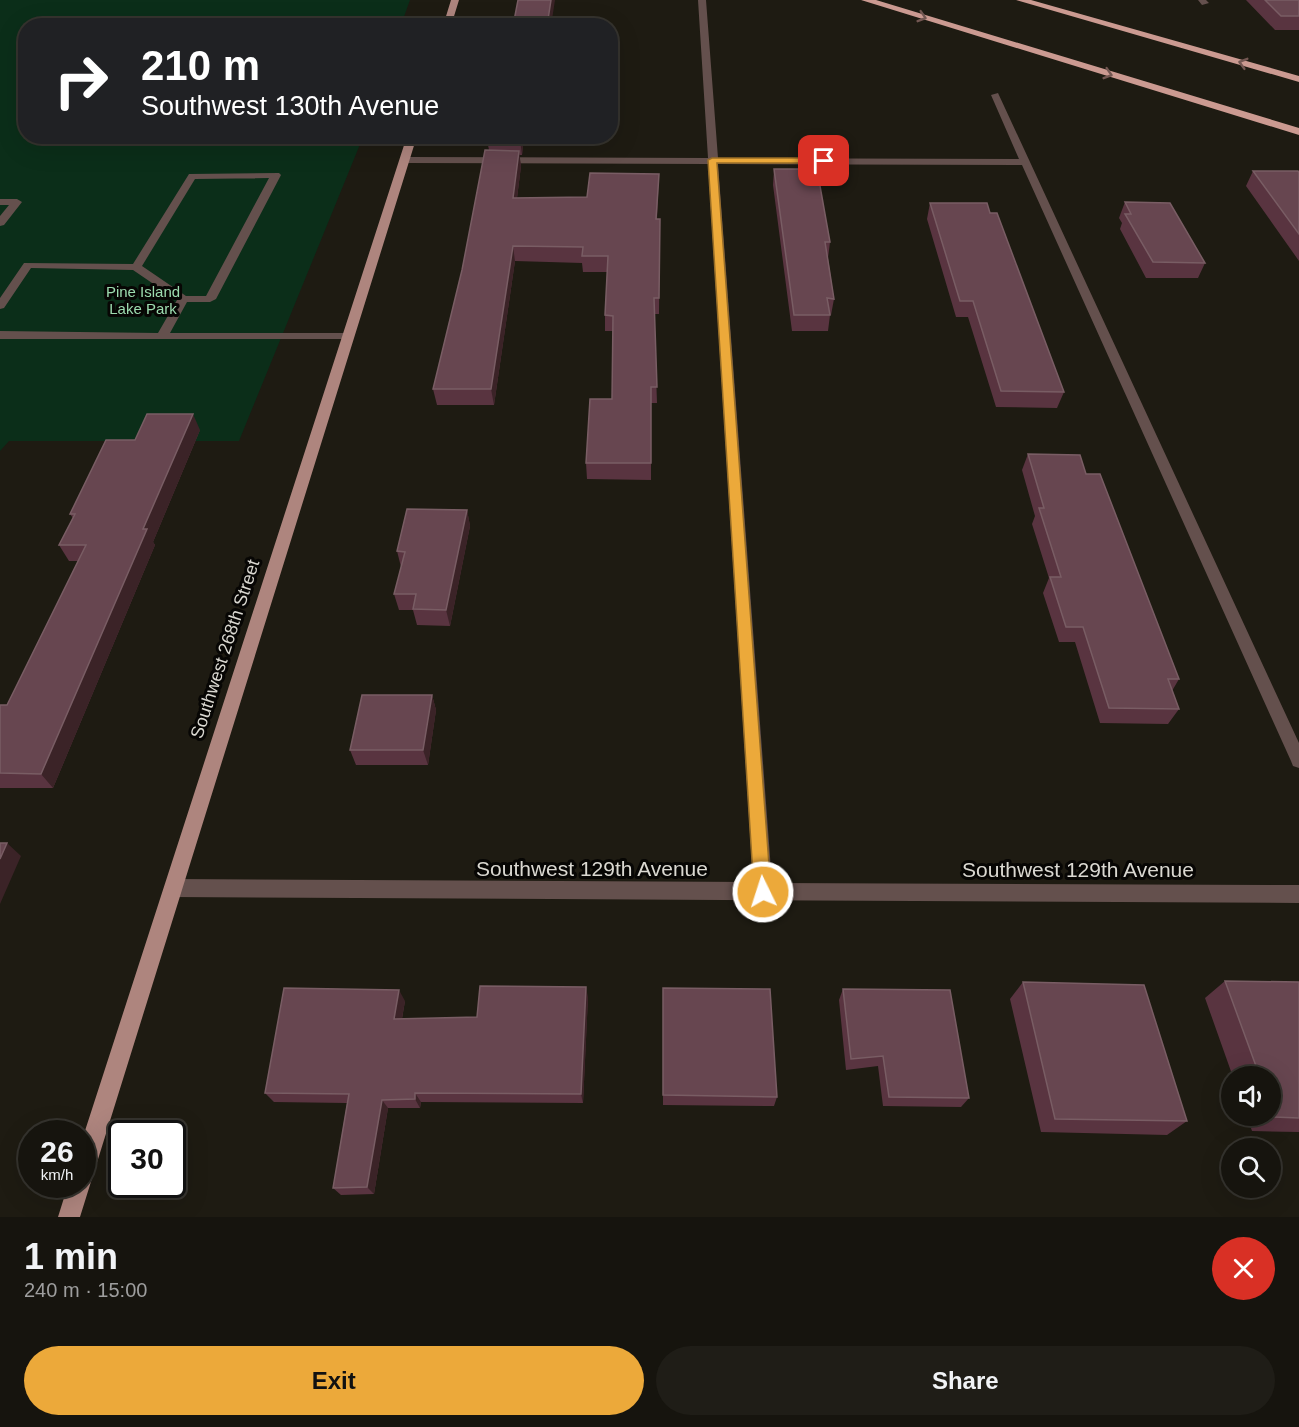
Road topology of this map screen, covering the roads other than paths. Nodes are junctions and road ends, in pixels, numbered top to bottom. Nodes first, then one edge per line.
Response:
1 (455, 0) edge
2 (702, 0) edge
3 (866, 0) edge
4 (1021, 0) edge
5 (449, 18) edge
6 (1299, 79) edge
7 (995, 95) dead end
8 (1299, 132) edge
9 (410, 144) edge
10 (405, 160) junction
11 (712, 160) junction
12 (1026, 162) junction
13 (0, 202) edge
14 (0, 223) edge
15 (136, 267) junction
16 (183, 299) junction
17 (0, 306) edge
18 (0, 335) edge
19 (162, 337) junction
20 (348, 337) junction
21 (1299, 761) edge
22 (173, 888) junction
23 (763, 892) junction
24 (1299, 894) edge
25 (96, 1131) edge
26 (75, 1198) edge
27 (69, 1217) edge

1 - 5 main road
2 - 11 street
3 -> 8 highway
6 -> 4 highway
7 - 12 street
9 - 10 main road, Southwest 268th Street
10 - 11 street
10 - 20 main road, Southwest 268th Street
11 - 12 street
11 - 23 street
12 - 21 street
13 - 14 street
15 - 16 street
15 - 16 street
15 - 17 street
16 - 19 street
18 - 19 street
19 - 20 street
20 - 22 main road, Southwest 268th Street
22 - 23 street, Southwest 129th Avenue
22 - 25 main road, Southwest 268th Street
23 - 24 street, Southwest 129th Avenue
26 - 27 main road

